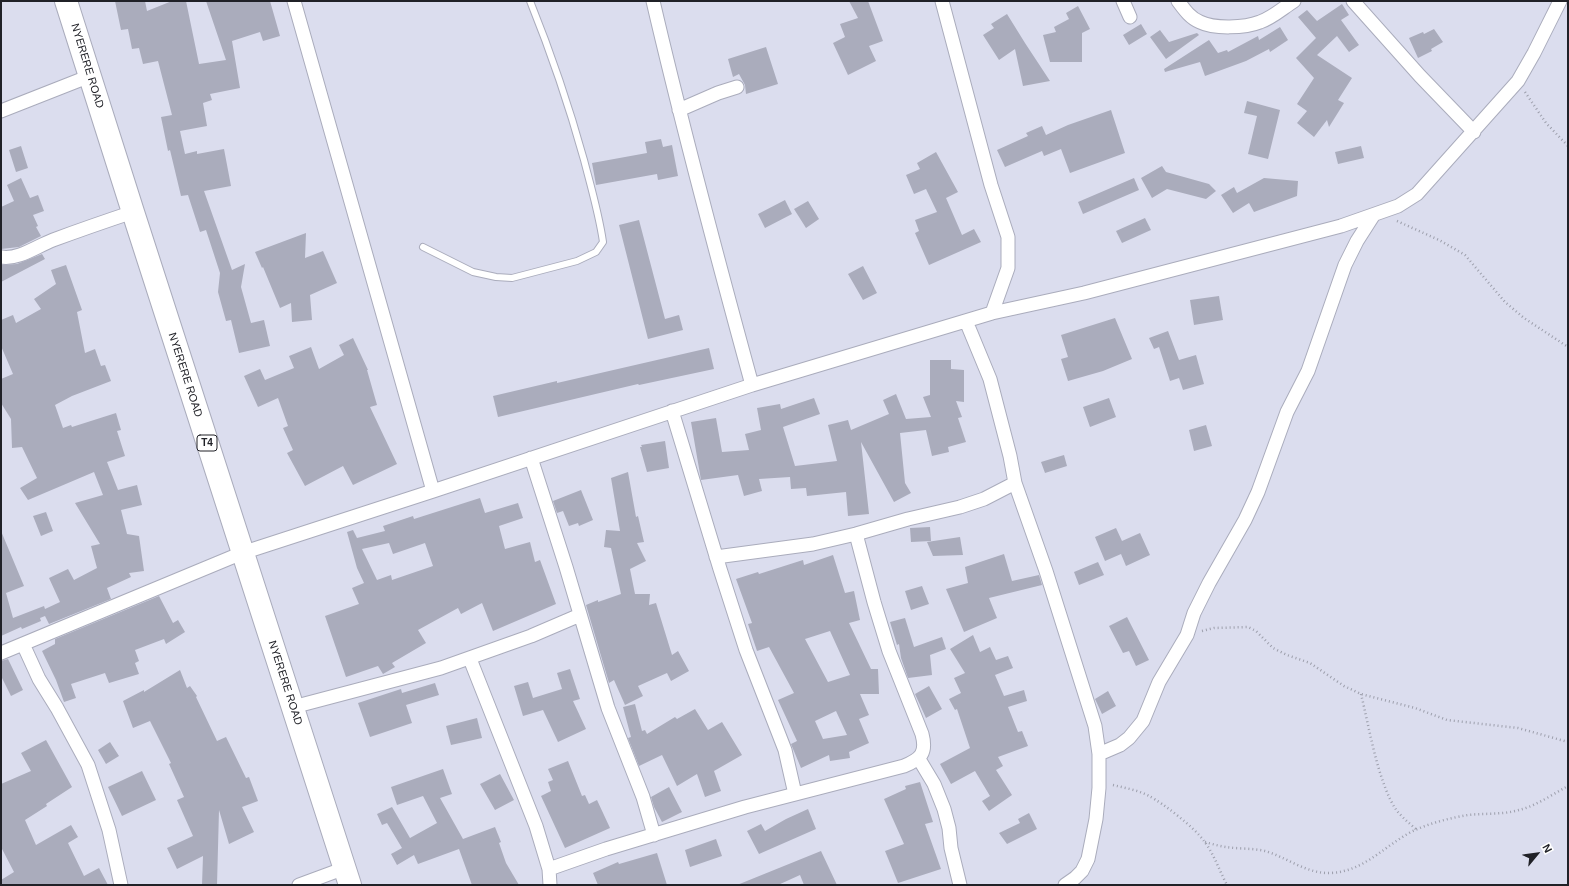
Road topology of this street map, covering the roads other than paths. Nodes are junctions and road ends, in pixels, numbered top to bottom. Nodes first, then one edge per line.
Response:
1 (66, 1) edge
2 (294, 1) edge
3 (530, 1) edge
4 (653, 1) edge
5 (942, 1) edge
6 (1122, 1) edge
7 (1178, 1) edge
8 (1294, 1) edge
9 (1353, 1) edge
10 (1560, 1) edge
11 (1130, 17) dead end
12 (90, 76) junction
13 (737, 87) dead end
14 (679, 110) junction
15 (1, 111) edge
16 (1474, 132) junction
17 (132, 212) junction
18 (1377, 214) junction
19 (423, 247) dead end
20 (1, 257) edge
21 (992, 313) junction
22 (966, 321) junction
23 (752, 385) junction
24 (672, 411) junction
25 (531, 458) junction
26 (1015, 483) junction
27 (433, 491) junction
28 (856, 534) junction
29 (242, 553) junction
30 (716, 557) junction
31 (580, 615) junction
32 (23, 644) junction
33 (1, 653) edge
34 (470, 659) junction
35 (293, 707) junction
36 (1099, 754) junction
37 (919, 759) junction
38 (795, 794) junction
39 (654, 835) junction
40 (549, 869) junction
41 (347, 877) edge
42 (120, 885) edge
43 (299, 885) edge
44 (550, 885) edge
45 (960, 885) edge
46 (1065, 885) edge

1 - 12 highway, NYERERE ROAD / T4
2 - 27 street
3 - 19 lane
4 - 14 street
5 - 21 street
6 - 11 street
7 - 8 street
9 - 16 street
10 - 16 street
12 - 15 street
12 - 17 highway, NYERERE ROAD / T4
13 - 14 street
14 - 23 street
16 - 18 street
17 - 20 street
17 - 29 highway, NYERERE ROAD / T4
18 - 21 street
18 - 36 street
21 - 22 street
22 - 23 street
22 - 26 street
23 - 24 street
24 - 25 street
24 - 30 street
25 - 27 street
25 - 31 street
26 - 28 street
26 - 36 street
27 - 29 street
28 - 30 street
28 - 37 street
29 - 32 street
29 - 35 highway, NYERERE ROAD / T4
30 - 38 street
31 - 34 street
31 - 39 street
32 - 33 street
32 - 42 street
34 - 35 street
34 - 40 street
35 - 41 highway, NYERERE ROAD / T4
36 - 46 street
37 - 38 street
37 - 45 street
38 - 39 street
39 - 40 street
40 - 44 street
41 - 43 street

